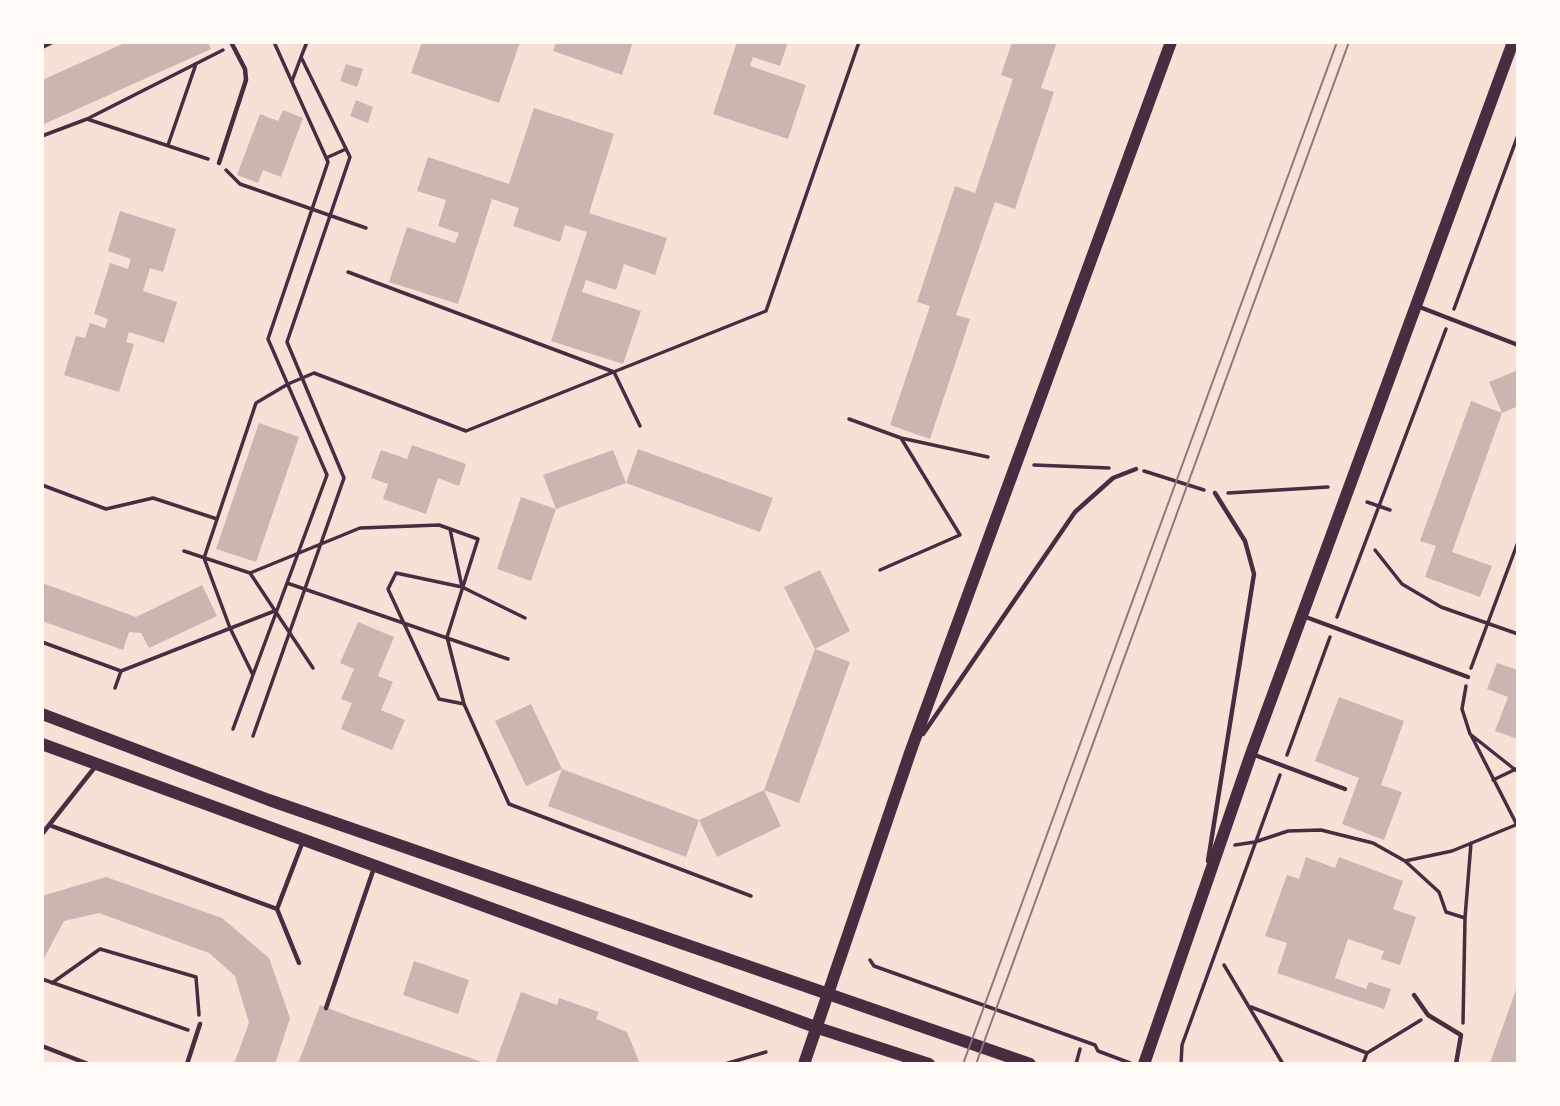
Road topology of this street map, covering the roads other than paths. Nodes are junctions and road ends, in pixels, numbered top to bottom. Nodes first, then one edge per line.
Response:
1 (51, 42) edge
2 (1171, 42) edge
3 (1513, 42) edge
4 (232, 44) edge
5 (42, 47) edge
6 (219, 163) dead end
7 (1416, 306) junction
8 (1518, 345) edge
9 (1136, 469) road end
10 (1215, 493) road end
11 (1302, 616) junction
12 (1468, 677) road end
13 (42, 714) edge
14 (42, 744) edge
15 (911, 750) junction
16 (1251, 754) junction
17 (98, 764) junction
18 (1345, 789) dead end
19 (49, 825) junction
20 (42, 834) edge
21 (304, 838) junction
22 (375, 864) junction
23 (1203, 892) junction
24 (277, 909) junction
25 (299, 963) dead end
26 (829, 993) junction
27 (1414, 995) dead end
28 (326, 1007) dead end
29 (200, 1024) road end
30 (818, 1028) junction
31 (42, 1046) edge
32 (88, 1064) edge
33 (187, 1064) edge
34 (804, 1064) edge
35 (929, 1064) edge
36 (1030, 1064) edge
37 (1144, 1064) edge
38 (1456, 1064) edge

1 - 5 lane
2 - 15 street
3 - 7 street
4 - 6 lane
7 - 8 lane
7 - 11 street
9 - 15 lane
10 - 23 lane
11 - 12 lane
11 - 16 street
13 - 26 street
14 - 17 street
15 - 26 street
16 - 18 lane
16 - 23 street
17 - 19 lane
17 - 21 street
19 - 20 lane
19 - 24 lane
21 - 22 street
21 - 24 lane
22 - 28 lane
22 - 30 street
23 - 37 street
24 - 25 lane
26 - 30 street
26 - 36 street
27 - 38 lane
29 - 33 lane
30 - 34 street
30 - 35 street
31 - 32 lane

